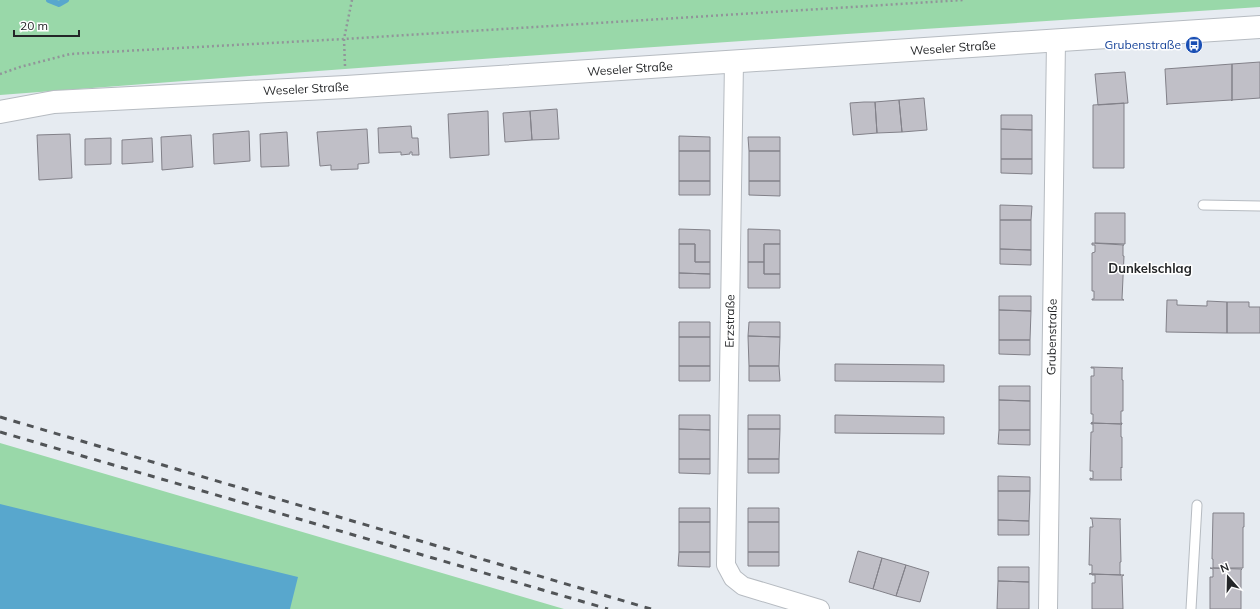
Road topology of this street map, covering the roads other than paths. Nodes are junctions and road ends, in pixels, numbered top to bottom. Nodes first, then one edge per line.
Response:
1 (1260, 27) edge
2 (1056, 41) junction
3 (734, 62) junction
4 (0, 112) edge
5 (1204, 205) dead end
6 (1260, 206) edge
7 (1198, 505) dead end
8 (820, 609) edge
9 (1048, 609) edge
10 (1191, 609) edge

1 - 2 main road, Weseler Straße
2 - 3 main road, Weseler Straße
2 - 9 street, Grubenstraße
3 - 4 main road, Weseler Straße
3 - 8 street, Erzstraße
5 - 6 lane
7 - 10 lane

